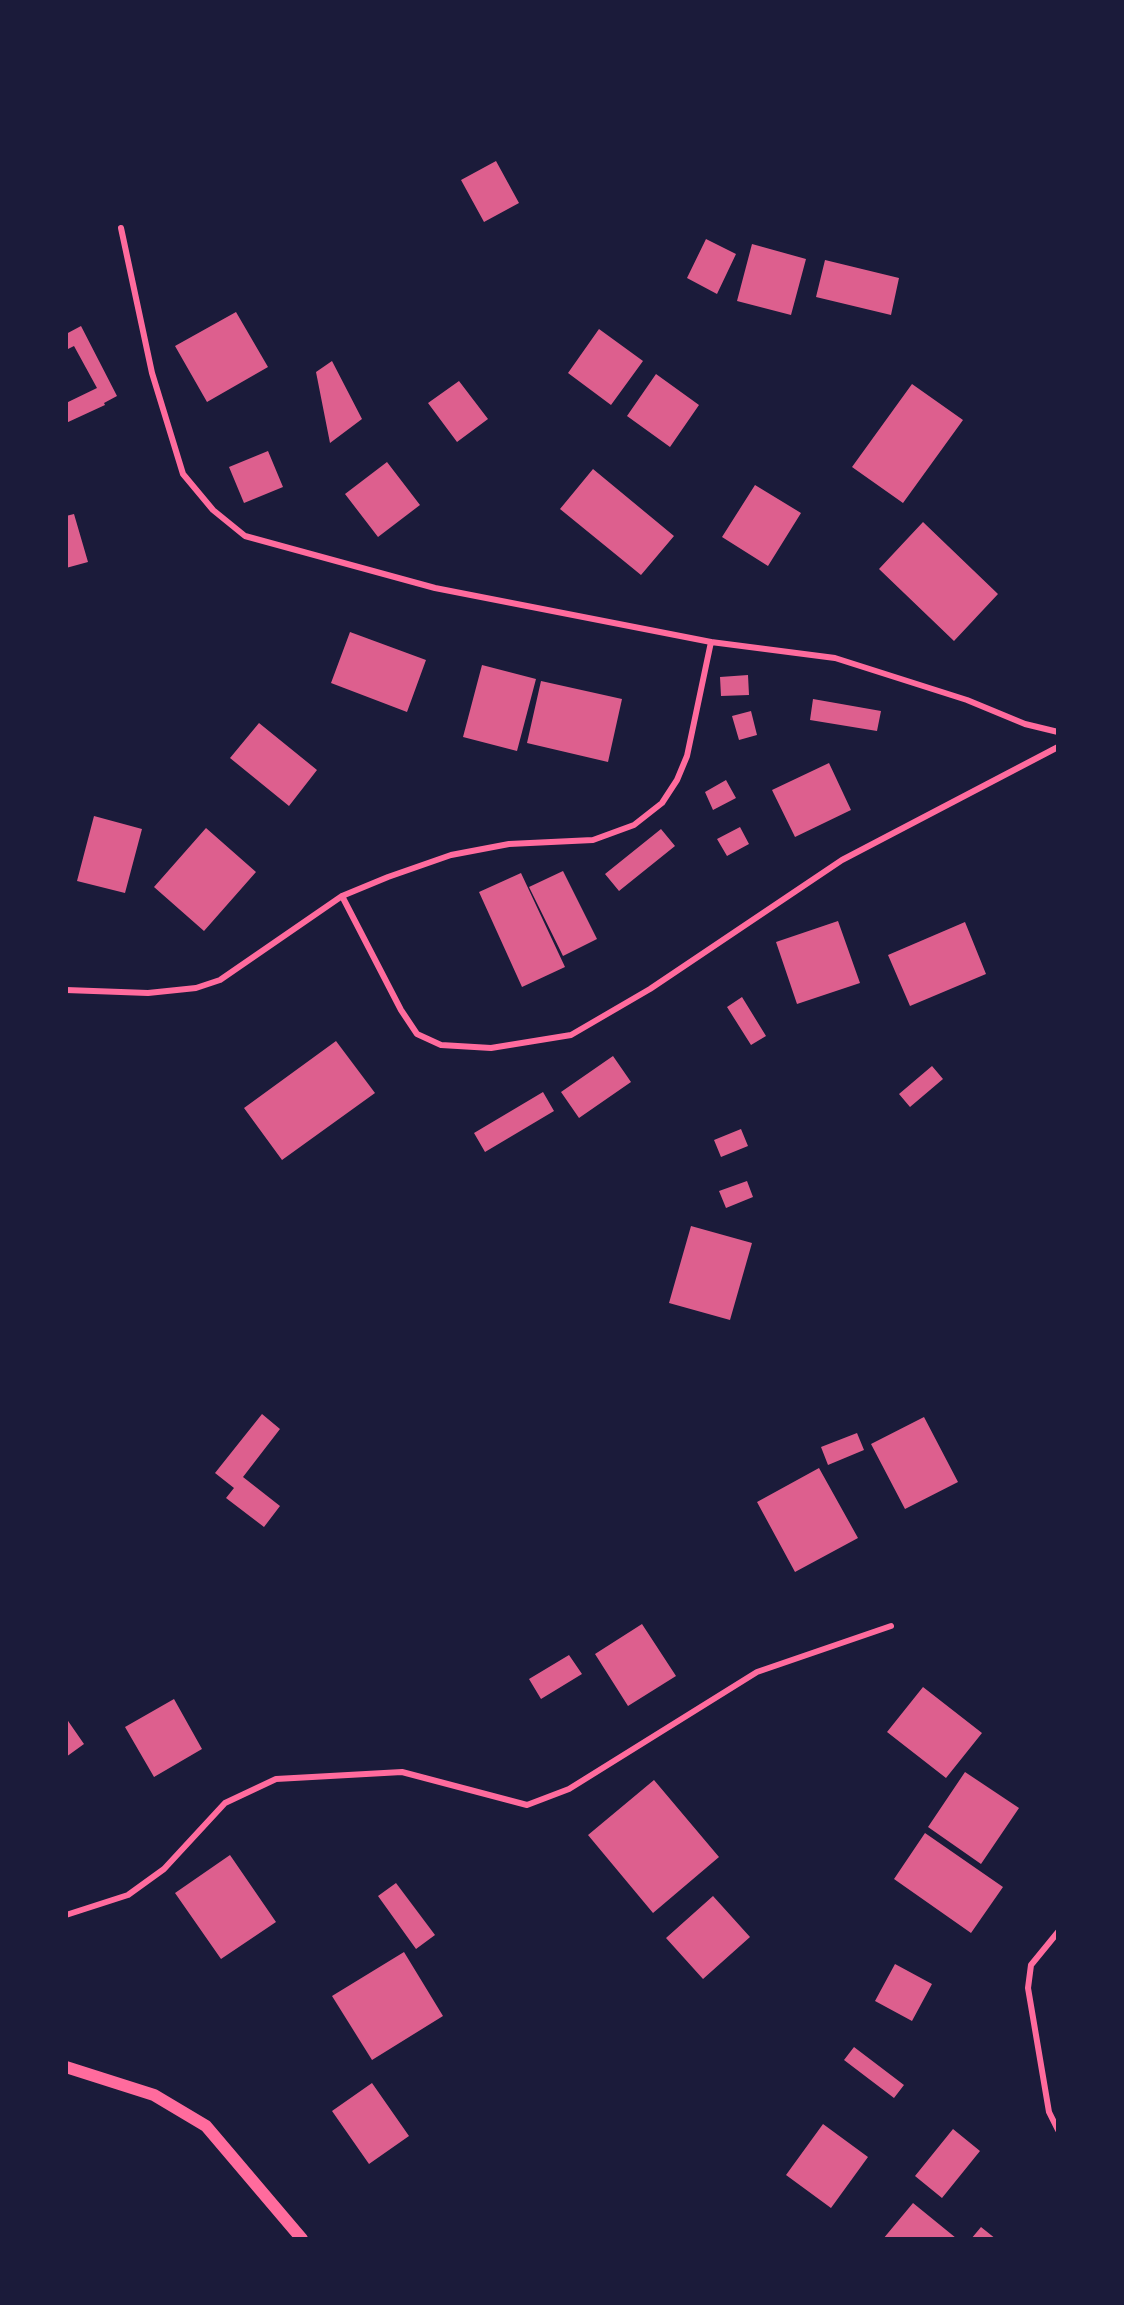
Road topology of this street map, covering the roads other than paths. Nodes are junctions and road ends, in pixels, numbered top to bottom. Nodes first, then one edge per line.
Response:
1 (121, 228) dead end
2 (711, 642) junction
3 (1058, 732) edge
4 (1058, 747) edge
5 (342, 896) junction
6 (66, 990) edge
7 (891, 1626) dead end
8 (66, 1915) edge
9 (1058, 1932) edge
10 (66, 2067) edge
11 (1058, 2130) edge
12 (302, 2239) edge

1 - 2 street
2 - 3 street
2 - 5 street
4 - 5 street
5 - 6 street
7 - 8 street
9 - 11 street
10 - 12 main road

